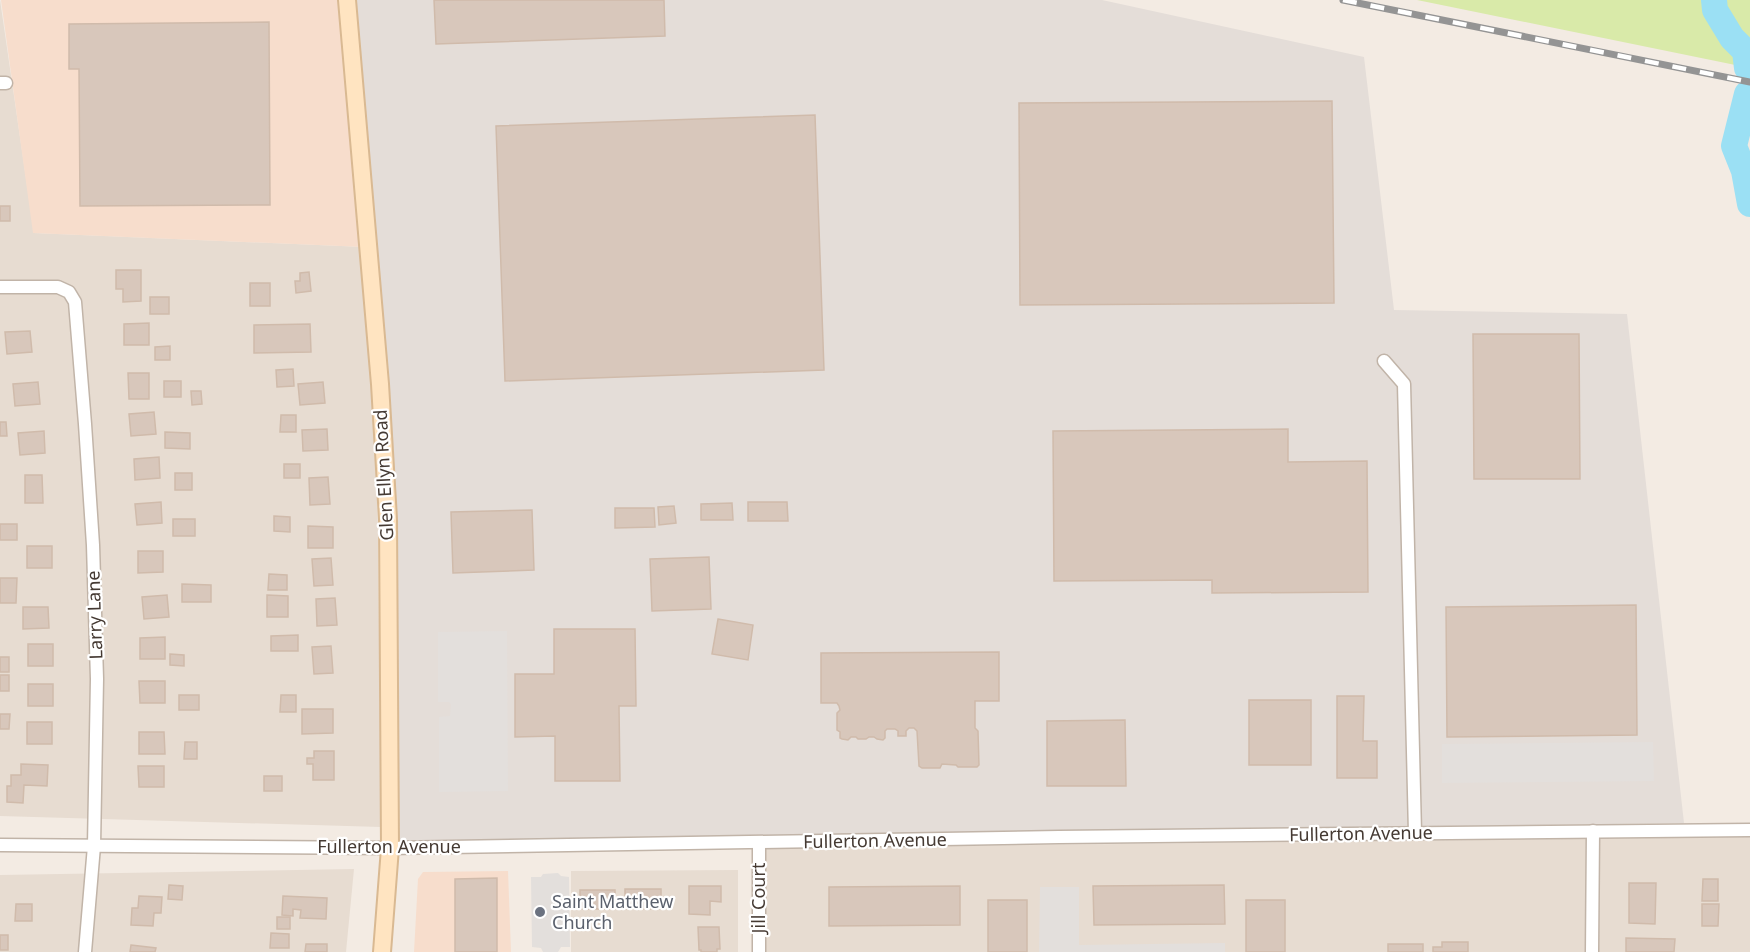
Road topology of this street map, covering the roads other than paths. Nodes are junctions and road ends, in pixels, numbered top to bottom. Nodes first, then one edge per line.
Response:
1 (347, 0) edge
2 (0, 288) edge
3 (1384, 361) dead end
4 (1750, 830) edge
5 (1593, 831) junction
6 (1415, 833) junction
7 (759, 843) junction
8 (0, 845) edge
9 (94, 846) junction
10 (390, 848) junction
11 (85, 952) edge
12 (382, 952) edge
13 (759, 952) edge
14 (1592, 952) edge

1 - 10 street, Glen Ellyn Road
2 - 9 street, Larry Lane
3 - 6 street
4 - 5 street, Fullerton Avenue
5 - 6 street, Fullerton Avenue
5 - 14 street
6 - 7 street, Fullerton Avenue
7 - 10 street, Fullerton Avenue
7 - 13 street, Jill Court
8 - 9 street, Fullerton Avenue
9 - 10 street, Fullerton Avenue
9 - 11 street, Larry Lane
10 - 12 street, Glen Ellyn Road

